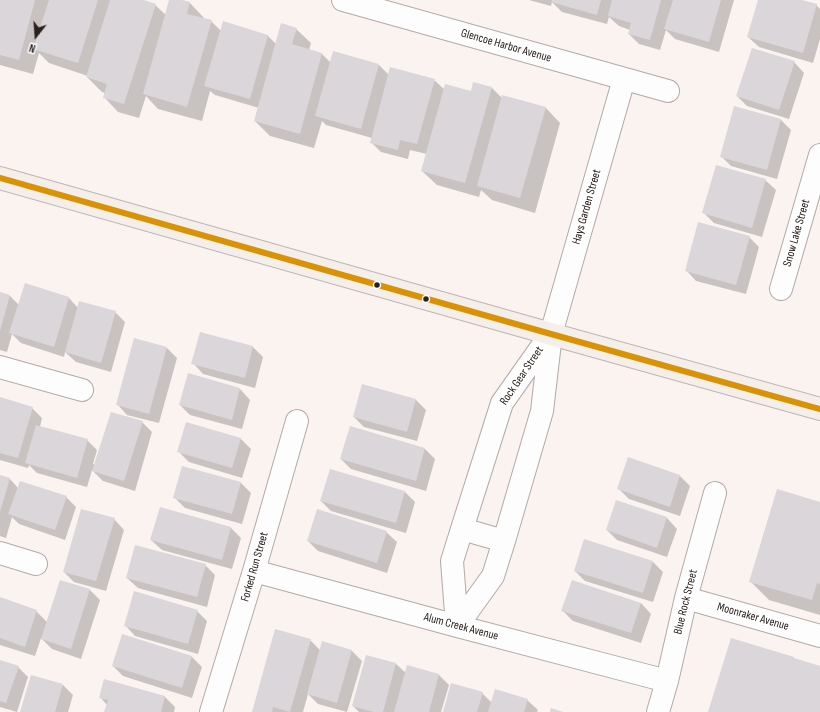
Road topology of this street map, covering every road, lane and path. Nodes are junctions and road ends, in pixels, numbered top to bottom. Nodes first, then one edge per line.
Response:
1 (343, 0) edge
2 (624, 79) junction
3 (668, 91) dead end
4 (818, 168) edge
5 (0, 178) edge
6 (781, 289) dead end
7 (550, 334) junction
8 (0, 367) edge
9 (82, 390) dead end
10 (820, 409) edge
11 (297, 421) dead end
12 (715, 493) dead end
13 (462, 529) junction
14 (504, 541) junction
15 (0, 553) edge
16 (36, 564) dead end
17 (254, 571) junction
18 (686, 598) junction
19 (457, 626) junction
20 (820, 636) edge
21 (667, 681) junction
22 (211, 712) edge
23 (658, 712) edge

1 - 2 street, Glencoe Harbor Avenue
2 - 3 street, Glencoe Harbor Avenue
2 - 7 street, Hays Garden Street
4 - 6 street, Snow Lake Street
5 - 7 main road
7 - 10 main road
7 - 13 street, Rock Gear Street
7 - 14 street, Rock Gear Street
8 - 9 street
11 - 17 street, Forked Run Street
12 - 18 street, Blue Rock Street
13 - 14 street
13 - 19 street, Rock Gear Street
14 - 19 street, Rock Gear Street
15 - 16 street
17 - 19 street, Alum Creek Avenue
17 - 22 street, Forked Run Street
18 - 20 street, Moonraker Avenue
18 - 21 street, Blue Rock Street
19 - 21 street, Alum Creek Avenue
21 - 23 street, Blue Rock Street

